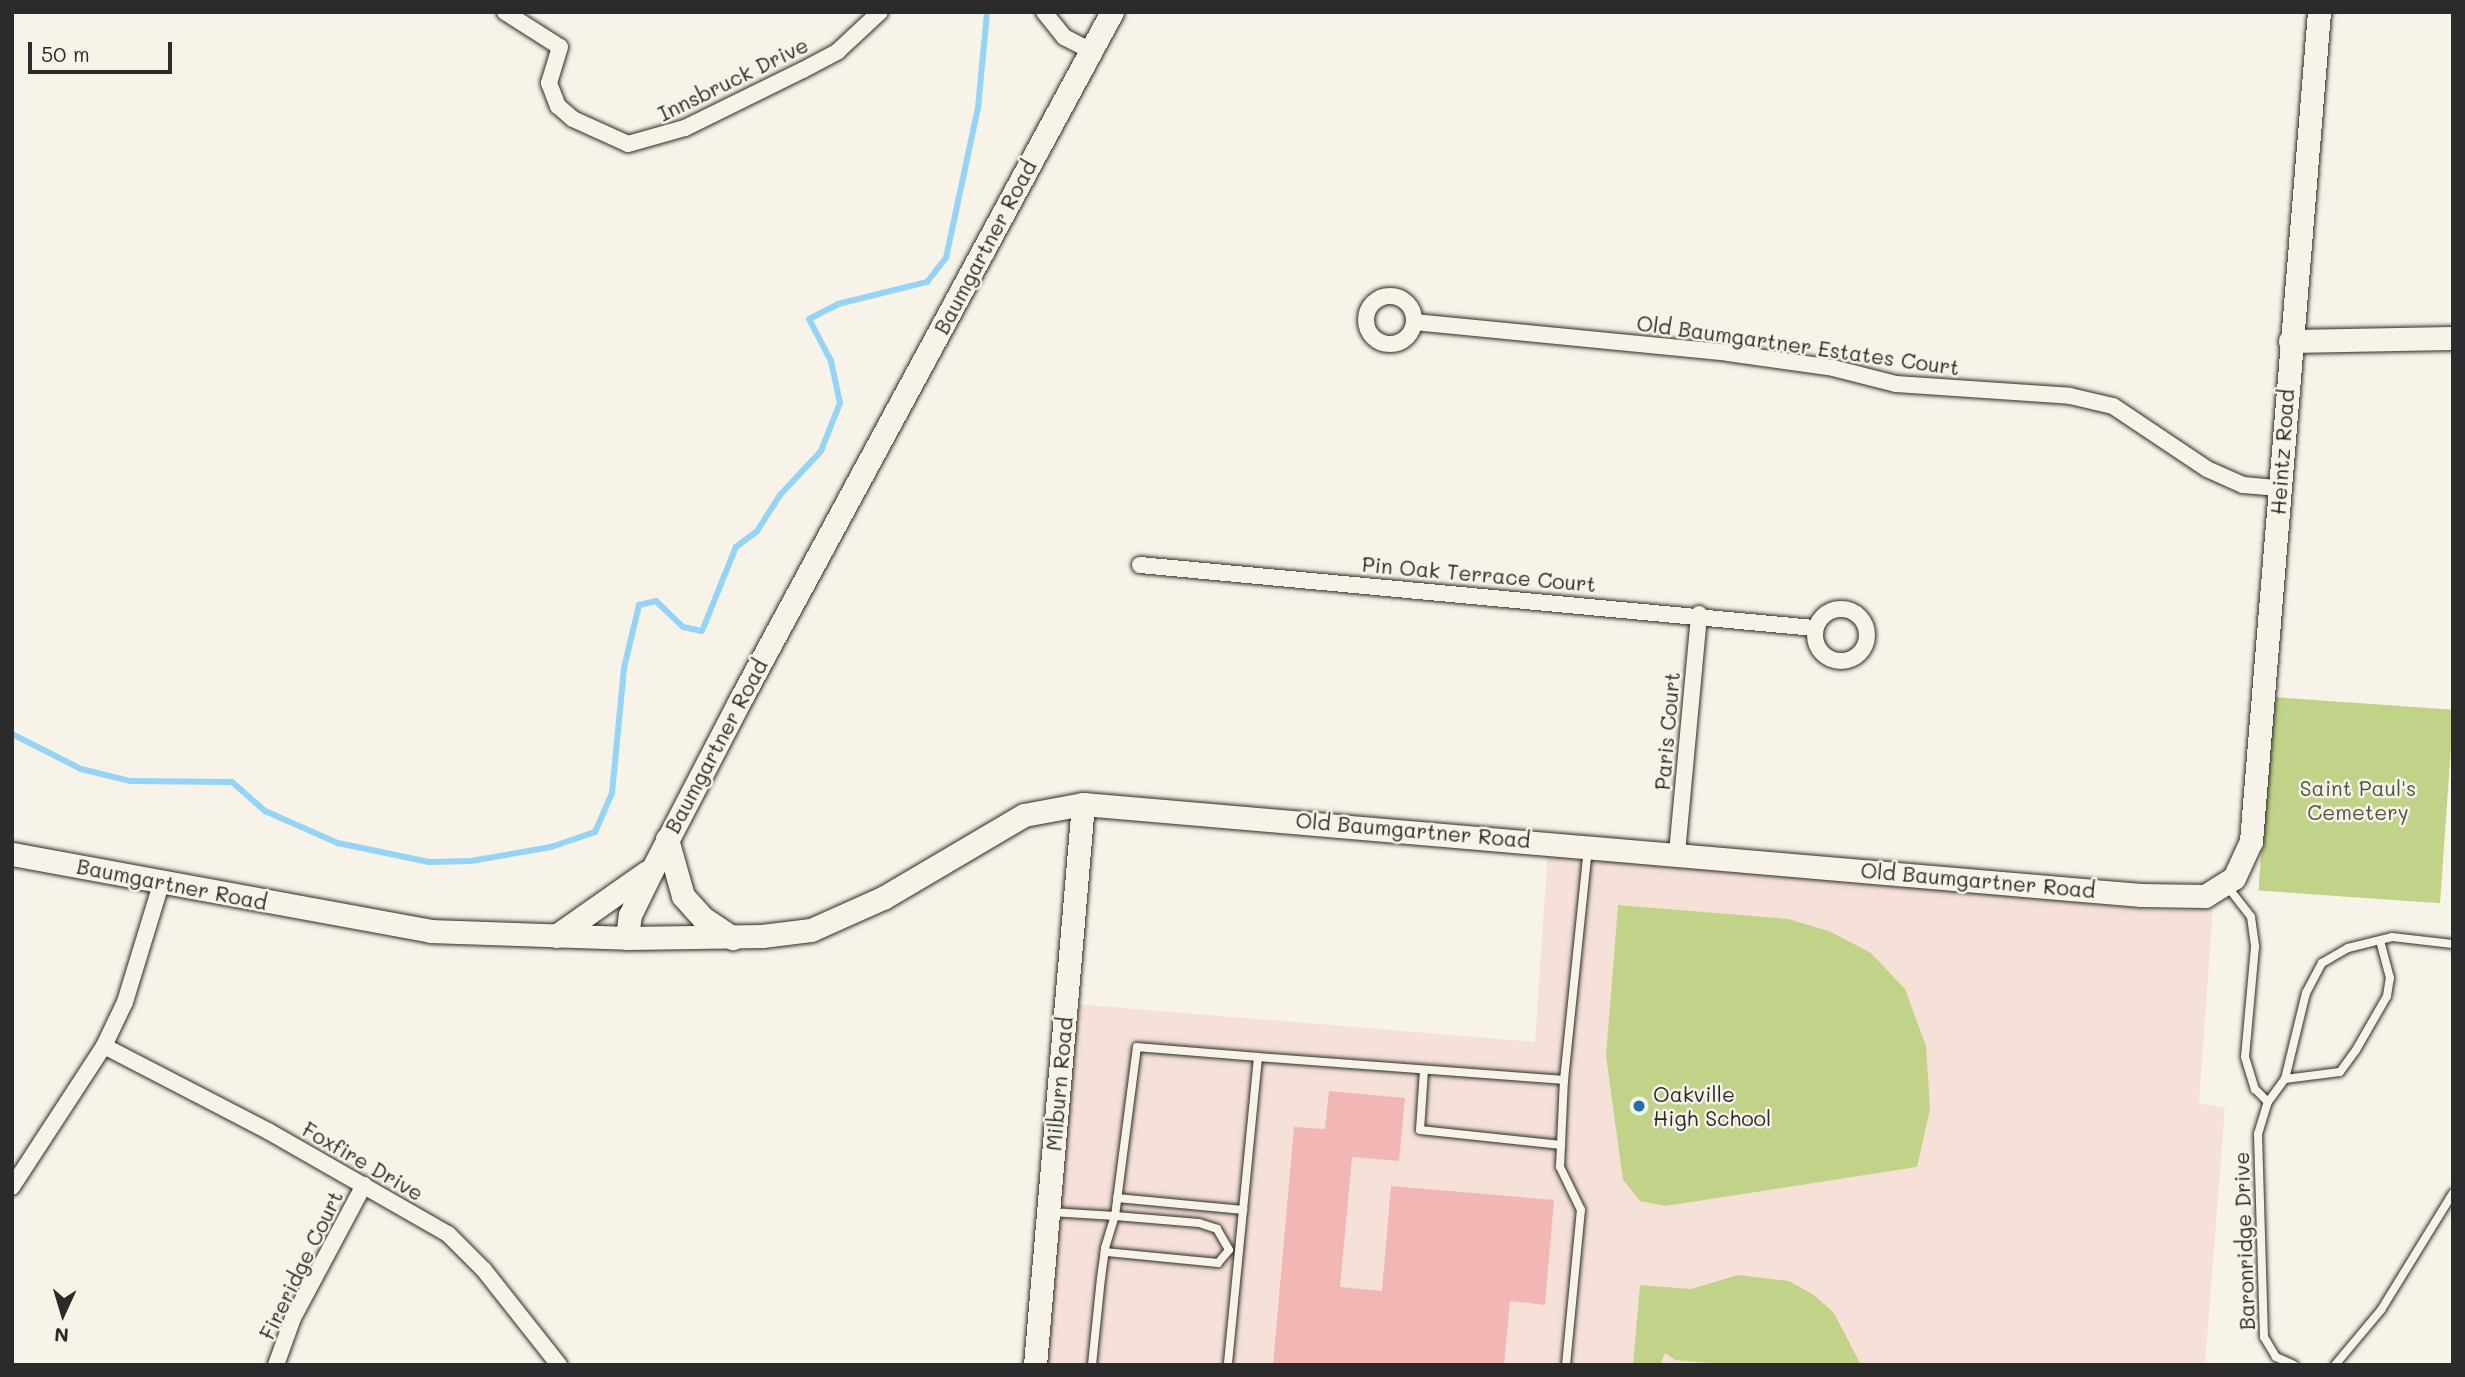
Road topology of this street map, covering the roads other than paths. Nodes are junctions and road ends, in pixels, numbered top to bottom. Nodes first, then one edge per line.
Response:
1 (505, 12) edge
2 (880, 12) edge
3 (1044, 12) edge
4 (1112, 12) edge
5 (2319, 12) edge
6 (1091, 51) junction
7 (1414, 322) dead end
8 (2453, 338) edge
9 (2290, 341) junction
10 (2279, 488) junction
11 (1140, 565) dead end
12 (1699, 614) junction
13 (1814, 628) dead end
14 (1083, 804) junction
15 (667, 839) junction
16 (1588, 845) junction
17 (1677, 853) junction
18 (12, 854) edge
19 (653, 867) junction
20 (162, 881) junction
21 (2227, 885) junction
22 (556, 936) junction
23 (627, 938) junction
24 (733, 938) junction
25 (2380, 940) junction
26 (2453, 944) edge
27 (104, 1046) junction
28 (1258, 1057) junction
29 (1424, 1070) junction
30 (2285, 1079) junction
31 (1564, 1080) junction
32 (2268, 1102) junction
33 (1561, 1145) junction
34 (364, 1185) junction
35 (12, 1187) edge
36 (2453, 1193) edge
37 (1117, 1198) junction
38 (1243, 1210) junction
39 (1048, 1211) junction
40 (1115, 1216) junction
41 (1105, 1251) junction
42 (276, 1365) edge
43 (559, 1365) edge
44 (1035, 1365) edge
45 (1092, 1365) edge
46 (1228, 1365) edge
47 (1566, 1365) edge
48 (2294, 1365) edge
49 (2335, 1365) edge

1 - 2 street, Innsbruck Drive
3 - 6 street
4 - 6 street, Baumgartner Road
5 - 9 street, Heintz Road
6 - 15 street, Baumgartner Road
7 - 10 street, Old Baumgartner Estates Court
8 - 9 street
9 - 10 street, Heintz Road
10 - 21 street, Heintz Road
11 - 12 street, Pin Oak Terrace Court
12 - 13 street, Pin Oak Terrace Court
12 - 17 street, Paris Court
14 - 16 street, Old Baumgartner Road
14 - 24 street, Old Baumgartner Road
14 - 39 street, Milburn Road
15 - 19 street, Baumgartner Road
15 - 24 street
16 - 17 street, Old Baumgartner Road
16 - 31 lane
17 - 21 street, Old Baumgartner Road
18 - 20 street, Baumgartner Road
19 - 22 street
19 - 23 street, Baumgartner Road
20 - 22 street, Baumgartner Road
20 - 27 street
21 - 32 lane
22 - 23 street, Baumgartner Road
23 - 24 street, Old Baumgartner Road
25 - 26 lane, Baronridge Drive
25 - 30 lane, Baronridge Drive
25 - 30 lane
27 - 34 street, Foxfire Drive
27 - 35 street
28 - 29 lane
28 - 37 lane
28 - 38 lane
29 - 31 lane
29 - 33 lane
30 - 32 lane, Baronridge Drive
31 - 33 lane
32 - 48 lane, Baronridge Drive
33 - 47 lane
34 - 42 street, Fireridge Court
34 - 43 street, Foxfire Drive
36 - 49 lane
37 - 38 lane
37 - 40 lane
38 - 46 lane
39 - 40 lane
39 - 44 street, Milburn Road
40 - 41 lane
40 - 41 lane
41 - 45 lane

